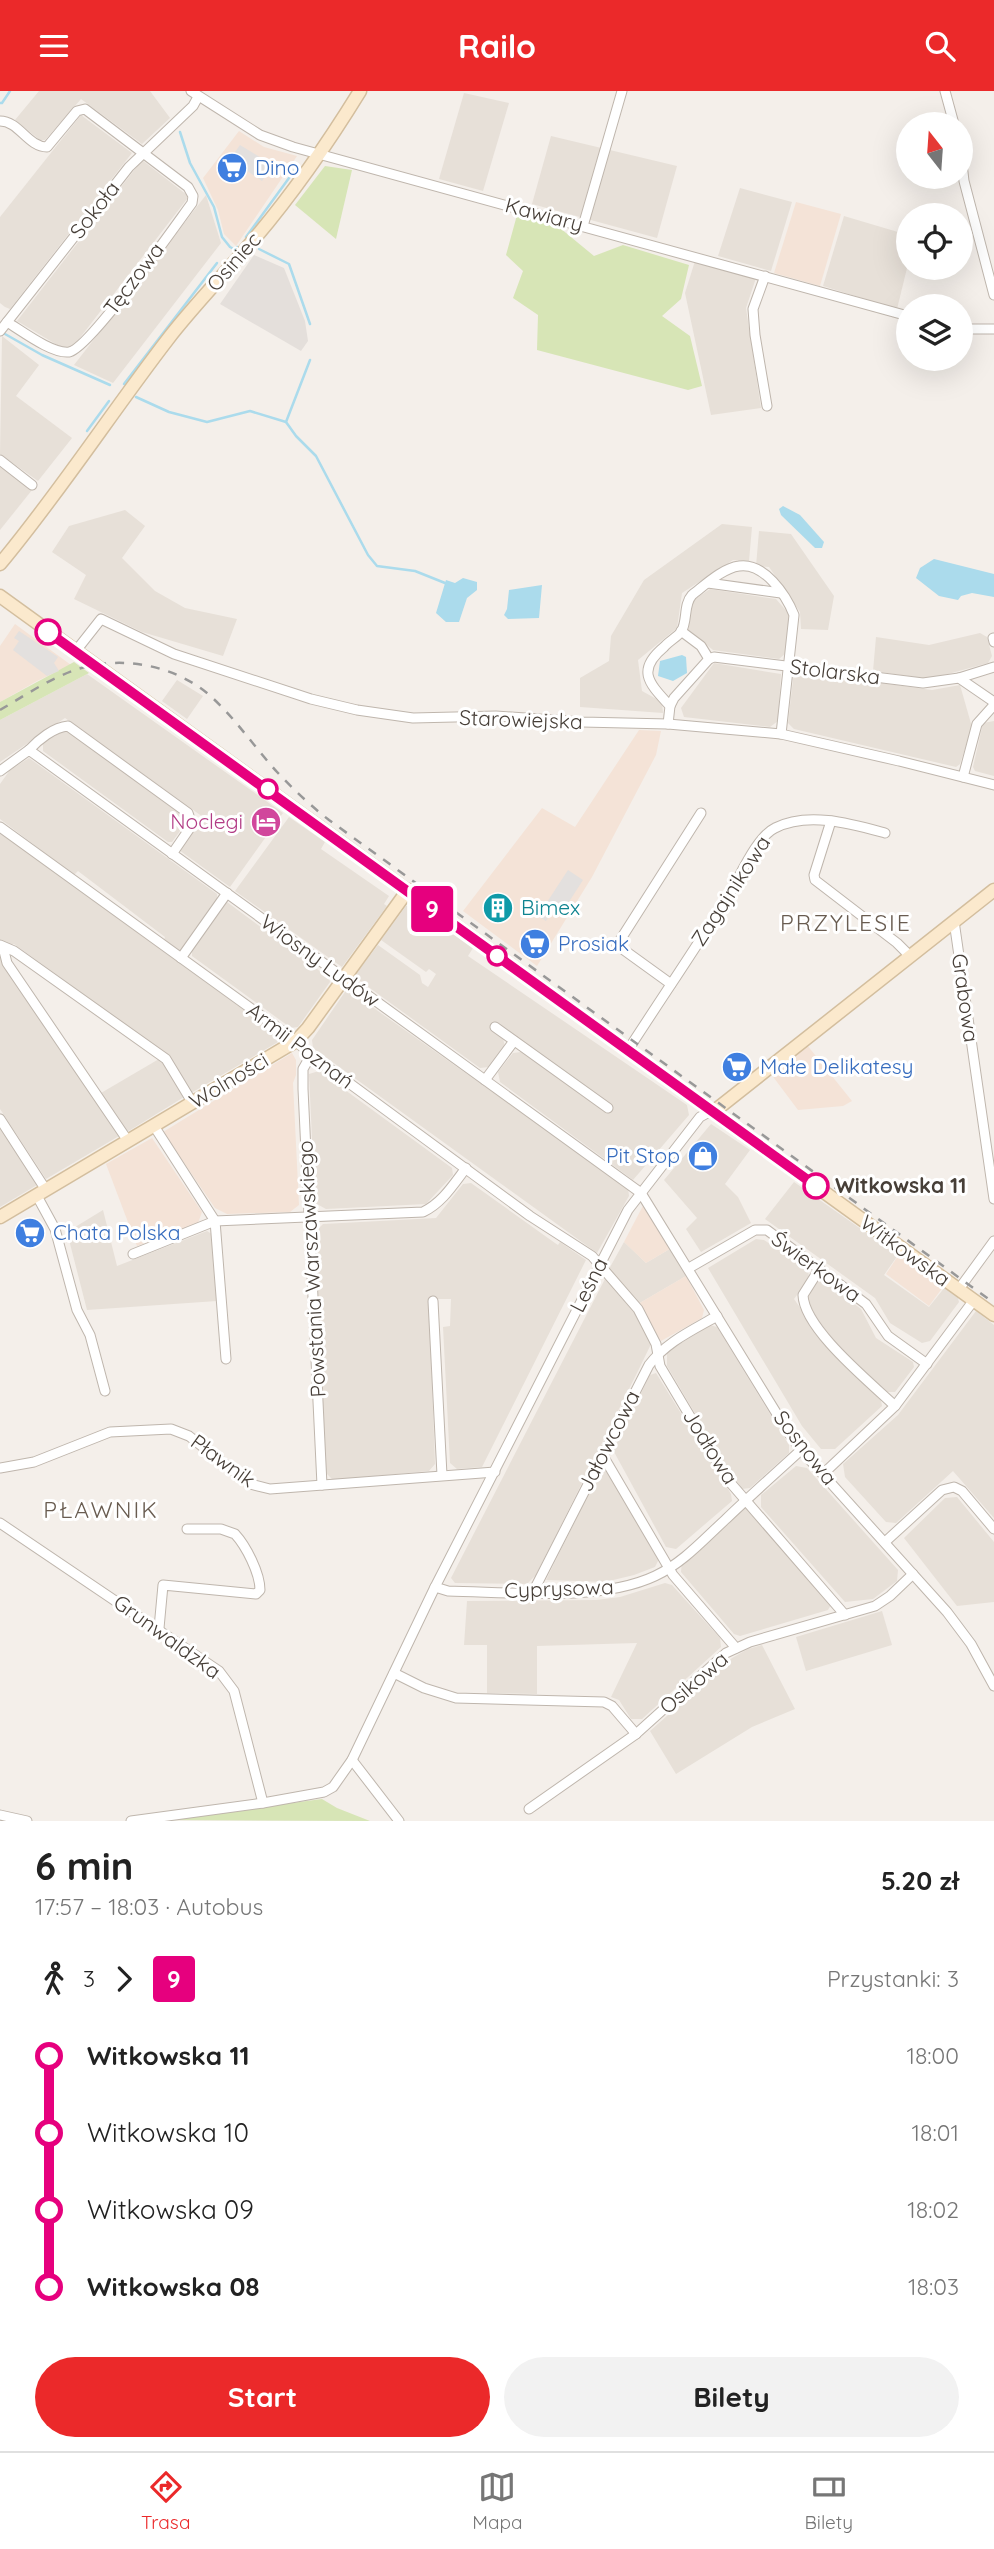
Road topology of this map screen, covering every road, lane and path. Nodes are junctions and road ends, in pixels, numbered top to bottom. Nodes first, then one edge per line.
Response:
1 (360, 91) edge
2 (622, 91) edge
3 (945, 91) edge
4 (195, 94) edge
5 (951, 112) edge
6 (0, 121) edge
7 (143, 153) junction
8 (320, 155) junction
9 (966, 189) edge
10 (583, 226) junction
11 (765, 276) junction
12 (994, 295) edge
13 (896, 313) edge
14 (7, 322) junction
15 (973, 329) edge
16 (994, 329) edge
17 (0, 331) edge
18 (767, 406) dead end
19 (101, 428) junction
20 (0, 460) edge
21 (32, 485) dead end
22 (0, 552) edge
23 (0, 564) edge
24 (708, 583) junction
25 (781, 593) junction
26 (0, 596) edge
27 (681, 631) junction
28 (75, 652) junction
29 (709, 659) junction
30 (790, 666) junction
31 (994, 667) edge
32 (959, 678) junction
33 (994, 704) edge
34 (670, 706) junction
35 (668, 724) junction
36 (781, 734) junction
37 (29, 750) junction
38 (0, 771) edge
39 (963, 778) junction
40 (994, 785) edge
41 (701, 813) dead end
42 (831, 821) junction
43 (0, 827) edge
44 (885, 833) dead end
45 (172, 854) junction
46 (408, 890) junction
47 (994, 890) edge
48 (227, 893) junction
49 (954, 921) junction
50 (1, 946) edge
51 (910, 956) junction
52 (181, 958) junction
53 (344, 978) junction
54 (671, 983) junction
55 (495, 1027) dead end
56 (296, 1041) junction
57 (514, 1041) junction
58 (628, 1050) junction
59 (311, 1055) junction
60 (485, 1080) junction
61 (192, 1103) junction
62 (608, 1108) dead end
63 (711, 1111) junction
64 (0, 1119) edge
65 (154, 1126) junction
66 (128, 1141) junction
67 (466, 1168) junction
68 (42, 1193) junction
69 (641, 1193) junction
70 (994, 1199) edge
71 (0, 1217) edge
72 (310, 1218) junction
73 (215, 1221) junction
74 (994, 1241) edge
75 (133, 1254) dead end
76 (600, 1264) junction
77 (689, 1268) junction
78 (820, 1268) junction
79 (959, 1289) junction
80 (974, 1300) junction
81 (433, 1301) dead end
82 (994, 1315) edge
83 (717, 1316) junction
84 (656, 1355) junction
85 (226, 1359) dead end
86 (927, 1364) junction
87 (105, 1391) dead end
88 (895, 1406) junction
89 (801, 1450) junction
90 (602, 1454) junction
91 (0, 1468) edge
92 (495, 1472) junction
93 (823, 1474) junction
94 (442, 1475) junction
95 (322, 1485) junction
96 (745, 1500) junction
97 (0, 1523) edge
98 (187, 1529) dead end
99 (994, 1529) edge
100 (885, 1542) junction
101 (669, 1568) junction
102 (913, 1574) junction
103 (435, 1587) junction
104 (533, 1592) junction
105 (845, 1615) junction
106 (159, 1628) junction
107 (736, 1648) junction
108 (394, 1672) junction
109 (994, 1686) edge
110 (636, 1734) junction
111 (352, 1760) junction
112 (263, 1803) junction
113 (529, 1809) dead end
114 (0, 1815) edge
115 (27, 1821) edge
116 (131, 1821) edge
117 (399, 1821) edge

1 - 8 street, Osiniec
2 - 10 street
3 - 5 street
4 - 7 street, Sokoła
4 - 8 street, Kawiary
6 - 7 street
7 - 14 street, Sokoła
7 - 14 street, Tęczowa
8 - 10 street, Kawiary
8 - 19 street, Osiniec
9 - 12 street
10 - 11 street, Kawiary
11 - 13 street, Kawiary
11 - 18 street
14 - 17 street, Sokoła
15 - 16 street
19 - 22 street, Osiniec
19 - 23 street, Osiniec
20 - 21 street
24 - 25 street
24 - 25 street
24 - 27 street
25 - 30 street
26 - 28 street, Witkowska
27 - 29 street
27 - 34 street
28 - 35 street, Starowiejska
28 - 46 street, Witkowska
29 - 30 street, Stolarska
29 - 34 street
30 - 32 street, Stolarska
30 - 36 street
31 - 32 street, Stolarska
32 - 33 street
33 - 39 street
34 - 35 street
35 - 36 street, Starowiejska
36 - 39 street, Starowiejska
37 - 38 street
37 - 45 street, Wiosny Ludów
37 - 45 street
39 - 40 street, Starowiejska
41 - 54 street
42 - 44 street, Zagajnikowa
42 - 51 street
42 - 54 street, Zagajnikowa
43 - 52 street, Armii Poznań
45 - 48 street, Wiosny Ludów
46 - 53 street, Wolności
46 - 58 street, Witkowska
47 - 49 street, Leśna
48 - 52 street
48 - 53 street, Wiosny Ludów
49 - 51 street, Leśna
49 - 70 street, Grabowa
50 - 61 street
50 - 66 street
51 - 63 street, Leśna
52 - 56 street, Armii Poznań
53 - 56 street, Wolności
53 - 60 street, Wiosny Ludów
54 - 58 street, Zagajnikowa
55 - 57 street
56 - 59 street, Armii Poznań
56 - 61 street, Wolności
57 - 60 street
57 - 62 street
58 - 63 street, Witkowska
59 - 67 street, Armii Poznań
59 - 72 street, Powstania Warszawskiego
60 - 69 street, Wiosny Ludów
61 - 65 street, Wolności
63 - 69 street, Leśna
63 - 79 street, Witkowska
64 - 68 street
65 - 66 street, Wolności
65 - 73 street
66 - 68 street, Wolności
67 - 72 street
67 - 76 street, Armii Poznań
68 - 71 street, Wolności
68 - 87 street
69 - 76 street, Leśna
69 - 77 street, Sosnowa
72 - 73 street
72 - 95 street, Powstania Warszawskiego
73 - 75 street
73 - 85 street
74 - 79 street
76 - 84 street, Jodłowa
76 - 92 street, Leśna
77 - 78 street, Świerkowa
77 - 83 street, Sosnowa
78 - 86 street, Świerkowa
78 - 88 street
79 - 80 street, Witkowska
80 - 82 street, Witkowska
80 - 86 street
81 - 94 street
83 - 84 street, Jałowcowa
83 - 89 street, Sosnowa
84 - 90 street, Jałowcowa
84 - 96 street, Jodłowa
86 - 88 street
88 - 93 street
89 - 93 street, Sosnowa
89 - 96 street, Cyprysowa
90 - 101 street
90 - 104 street, Jałowcowa
91 - 95 street, Pławnik
92 - 94 street, Pławnik
92 - 103 street, Leśna
93 - 100 street, Sosnowa
94 - 95 street, Pławnik
96 - 101 street, Cyprysowa
96 - 105 street, Jodłowa
97 - 106 street, Grunwaldzka
98 - 106 street
99 - 100 street
100 - 102 street, Sosnowa
101 - 104 street, Cyprysowa
101 - 107 street
102 - 105 street, Osikowa
102 - 109 street, Sosnowa
103 - 104 street, Cyprysowa
103 - 108 street, Leśna
105 - 107 street, Osikowa
106 - 112 street, Grunwaldzka
107 - 110 street, Osikowa
108 - 110 street
108 - 111 street, Leśna
110 - 113 street, Osikowa
111 - 112 street, Leśna
111 - 117 street
112 - 116 street
114 - 115 street

